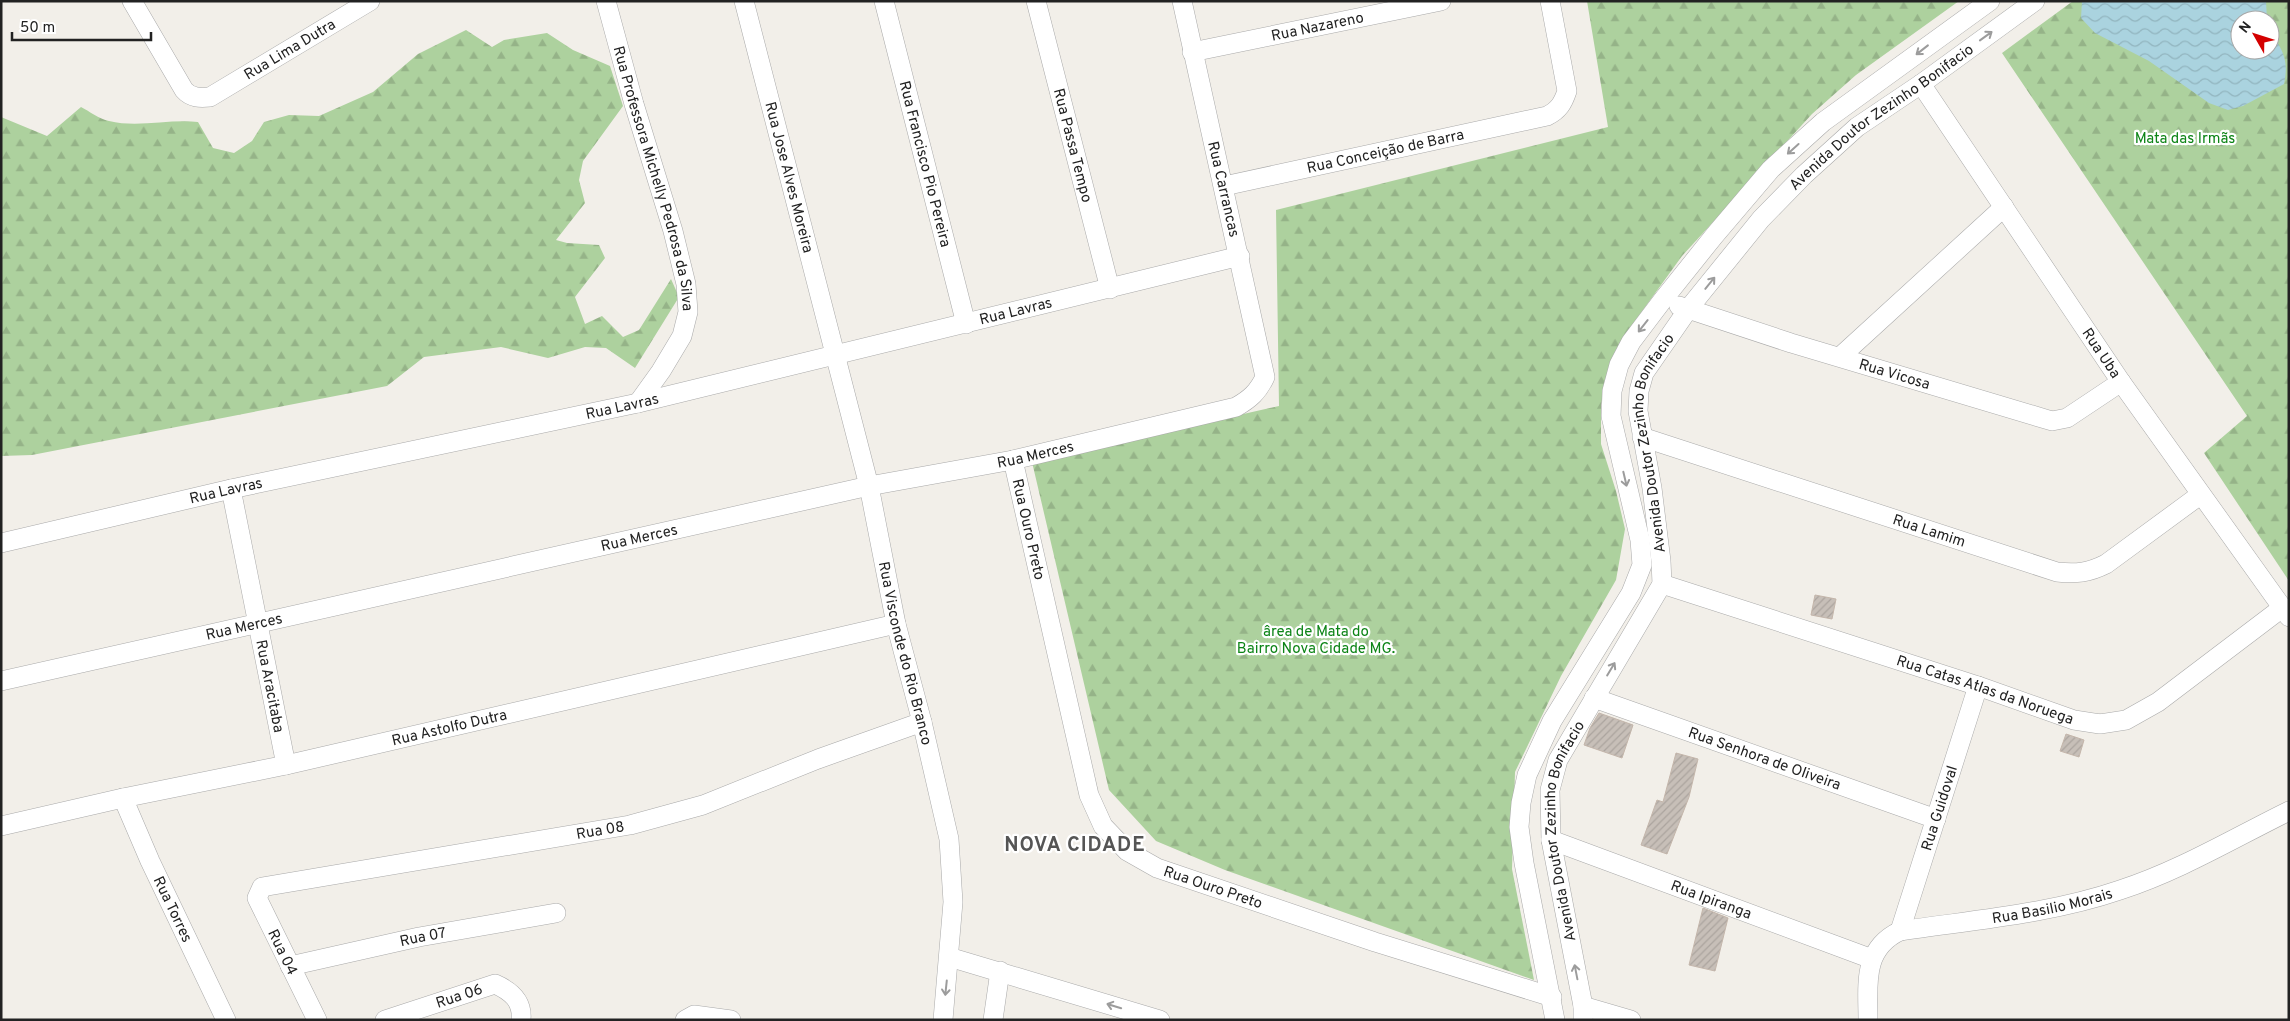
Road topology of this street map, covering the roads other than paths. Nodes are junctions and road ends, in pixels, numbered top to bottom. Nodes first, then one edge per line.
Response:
1 (132, 1) edge
2 (370, 1) edge
3 (606, 1) edge
4 (744, 1) edge
5 (884, 1) edge
6 (1036, 1) edge
7 (1182, 1) edge
8 (1441, 1) edge
9 (1550, 1) edge
10 (1990, 1) edge
11 (2035, 1) edge
12 (1192, 52) junction
13 (1921, 84) junction
14 (1224, 186) junction
15 (2004, 207) junction
16 (1240, 256) junction
17 (1110, 288) junction
18 (1662, 301) junction
19 (1689, 308) junction
20 (966, 324) junction
21 (834, 354) junction
22 (1841, 356) junction
23 (1265, 377) joint
24 (2121, 382) junction
25 (638, 403) junction
26 (1642, 437) junction
27 (1013, 460) junction
28 (869, 486) junction
29 (231, 489) junction
30 (2200, 495) junction
31 (1, 543) edge
32 (1662, 584) junction
33 (2285, 612) edge
34 (257, 622) junction
35 (896, 624) junction
36 (1, 681) edge
37 (1978, 686) junction
38 (1594, 698) junction
39 (922, 722) junction
40 (286, 765) junction
41 (123, 798) junction
42 (2289, 811) edge
43 (1936, 819) junction
44 (1, 826) edge
45 (1551, 840) junction
46 (265, 886) joint
47 (556, 913) dead end
48 (1900, 931) junction
49 (950, 957) junction
50 (1872, 959) junction
51 (290, 966) junction
52 (1000, 971) junction
53 (1552, 997) junction
54 (1583, 1013) edge
55 (522, 1015) edge
56 (226, 1020) edge
57 (318, 1020) edge
58 (385, 1020) edge
59 (684, 1020) edge
60 (731, 1020) edge
61 (943, 1020) edge
62 (993, 1020) edge
63 (1160, 1020) edge
64 (1555, 1020) edge
65 (1631, 1020) edge
66 (1868, 1020) edge

1 - 2 street, Rua Lima Dutra
3 - 25 street, Rua Professora Michelly Pedrosa da Silva
4 - 21 street, Rua Jose Alves Moreira
5 - 20 street, Rua Francisco Pio Pereira
6 - 17 street, Rua Passa Tempo
7 - 12 street, Rua Carrancas
8 - 12 street, Rua Nazareno
9 - 14 street, Rua Conceição de Barra
10 -> 18 street, Avenida Doutor Zezinho Bonifacio
13 -> 11 street, Avenida Doutor Zezinho Bonifacio
12 - 14 street, Rua Carrancas
13 - 15 street, Rua Uba
19 -> 13 street, Avenida Doutor Zezinho Bonifacio
14 - 16 street, Rua Carrancas
15 - 22 street
15 - 24 street, Rua Uba
16 - 17 street, Rua Lavras
16 - 23 street, Rua Carrancas
17 - 20 street, Rua Lavras
18 - 19 street, Rua Vicosa
18 -> 53 street, Avenida Doutor Zezinho Bonifacio
19 - 22 street, Rua Vicosa
19 - 26 street, Avenida Doutor Zezinho Bonifacio
20 - 21 street, Rua Lavras
21 - 25 street, Rua Lavras
21 - 28 street, Rua Visconde do Rio Branco
22 - 24 street, Rua Vicosa
23 - 27 street, Rua Merces
24 - 30 street, Rua Uba
25 - 29 street, Rua Lavras
26 - 30 street, Rua Lamim
26 - 32 street, Avenida Doutor Zezinho Bonifacio
27 - 28 street, Rua Merces
27 - 53 street, Rua Ouro Preto
28 - 34 street, Rua Merces
28 - 35 street, Rua Visconde do Rio Branco
29 - 31 street, Rua Lavras
29 - 34 street, Rua Aracitaba
30 - 33 street, Rua Uba
32 - 37 street, Rua Catas Atlas da Noruega
38 -> 32 street, Avenida Doutor Zezinho Bonifacio
33 - 37 street, Rua Catas Atlas da Noruega
34 - 36 street, Rua Merces
34 - 40 street, Rua Aracitaba
35 - 39 street, Rua Visconde do Rio Branco
35 - 40 street, Rua Astolfo Dutra
37 - 43 street, Rua Guidoval
38 - 43 street, Rua Senhora de Oliveira
38 - 45 street, Avenida Doutor Zezinho Bonifacio
39 - 46 street, Rua 08
39 - 49 street, Rua Visconde do Rio Branco
40 - 41 street, Rua Astolfo Dutra
41 - 44 street, Rua Astolfo Dutra
41 - 56 street, Rua Torres
42 - 48 street, Rua Basilio Morais
43 - 48 street, Rua Guidoval
45 - 50 street, Rua Ipiranga
54 -> 45 street, Avenida Doutor Zezinho Bonifacio
46 - 51 street, Rua 04
47 - 51 street, Rua 07
48 - 50 street, Rua Basilio Morais
49 - 52 street
49 -> 61 street
50 - 66 street, Rua Basilio Morais
51 - 57 street, Rua 04
52 - 62 street
63 -> 52 street
53 - 64 street, Avenida Doutor Zezinho Bonifacio
54 - 65 street
55 - 58 street, Rua 06
59 - 60 street

